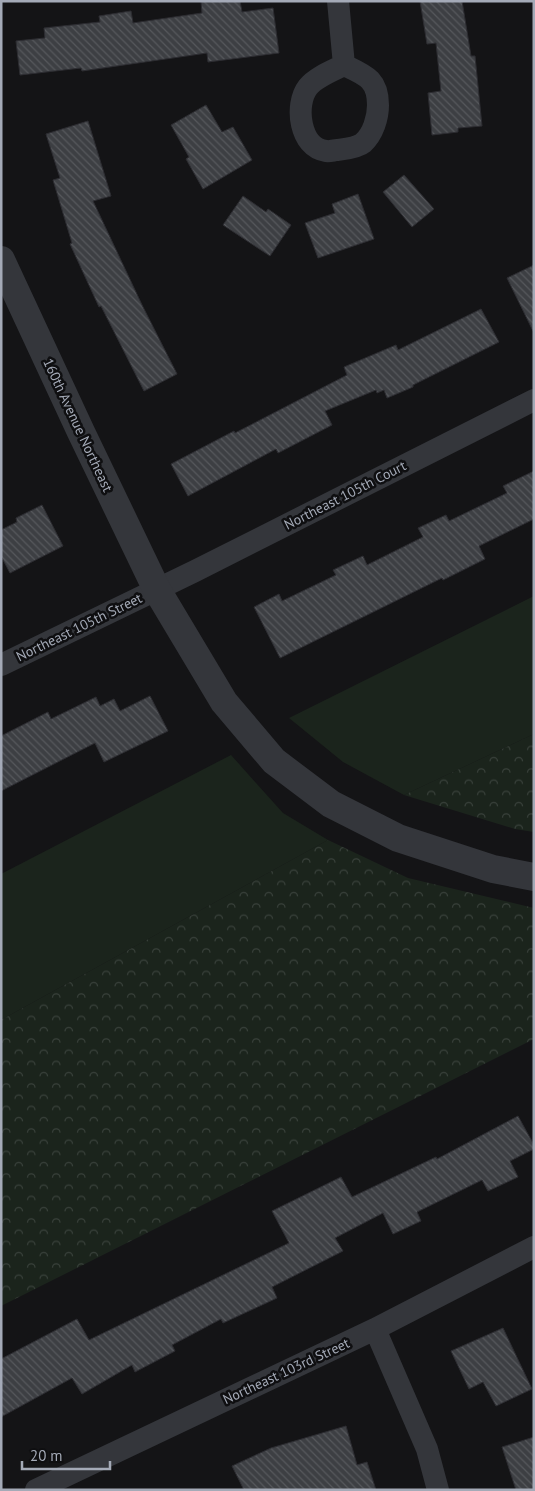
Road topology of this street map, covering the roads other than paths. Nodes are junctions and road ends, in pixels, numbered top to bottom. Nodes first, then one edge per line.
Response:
1 (338, 1) edge
2 (344, 65) dead end
3 (3, 270) edge
4 (534, 400) edge
5 (157, 590) junction
6 (1, 665) edge
7 (534, 877) edge
8 (534, 1247) edge
9 (375, 1329) junction
10 (36, 1490) edge
11 (438, 1490) edge

1 - 2 street
3 - 5 street, 160th Avenue Northeast
4 - 5 street, Northeast 105th Court
5 - 6 street, Northeast 105th Street
5 - 7 street, 160th Avenue Northeast
8 - 9 street, Northeast 103rd Street
9 - 10 street, Northeast 103rd Street
9 - 11 street

